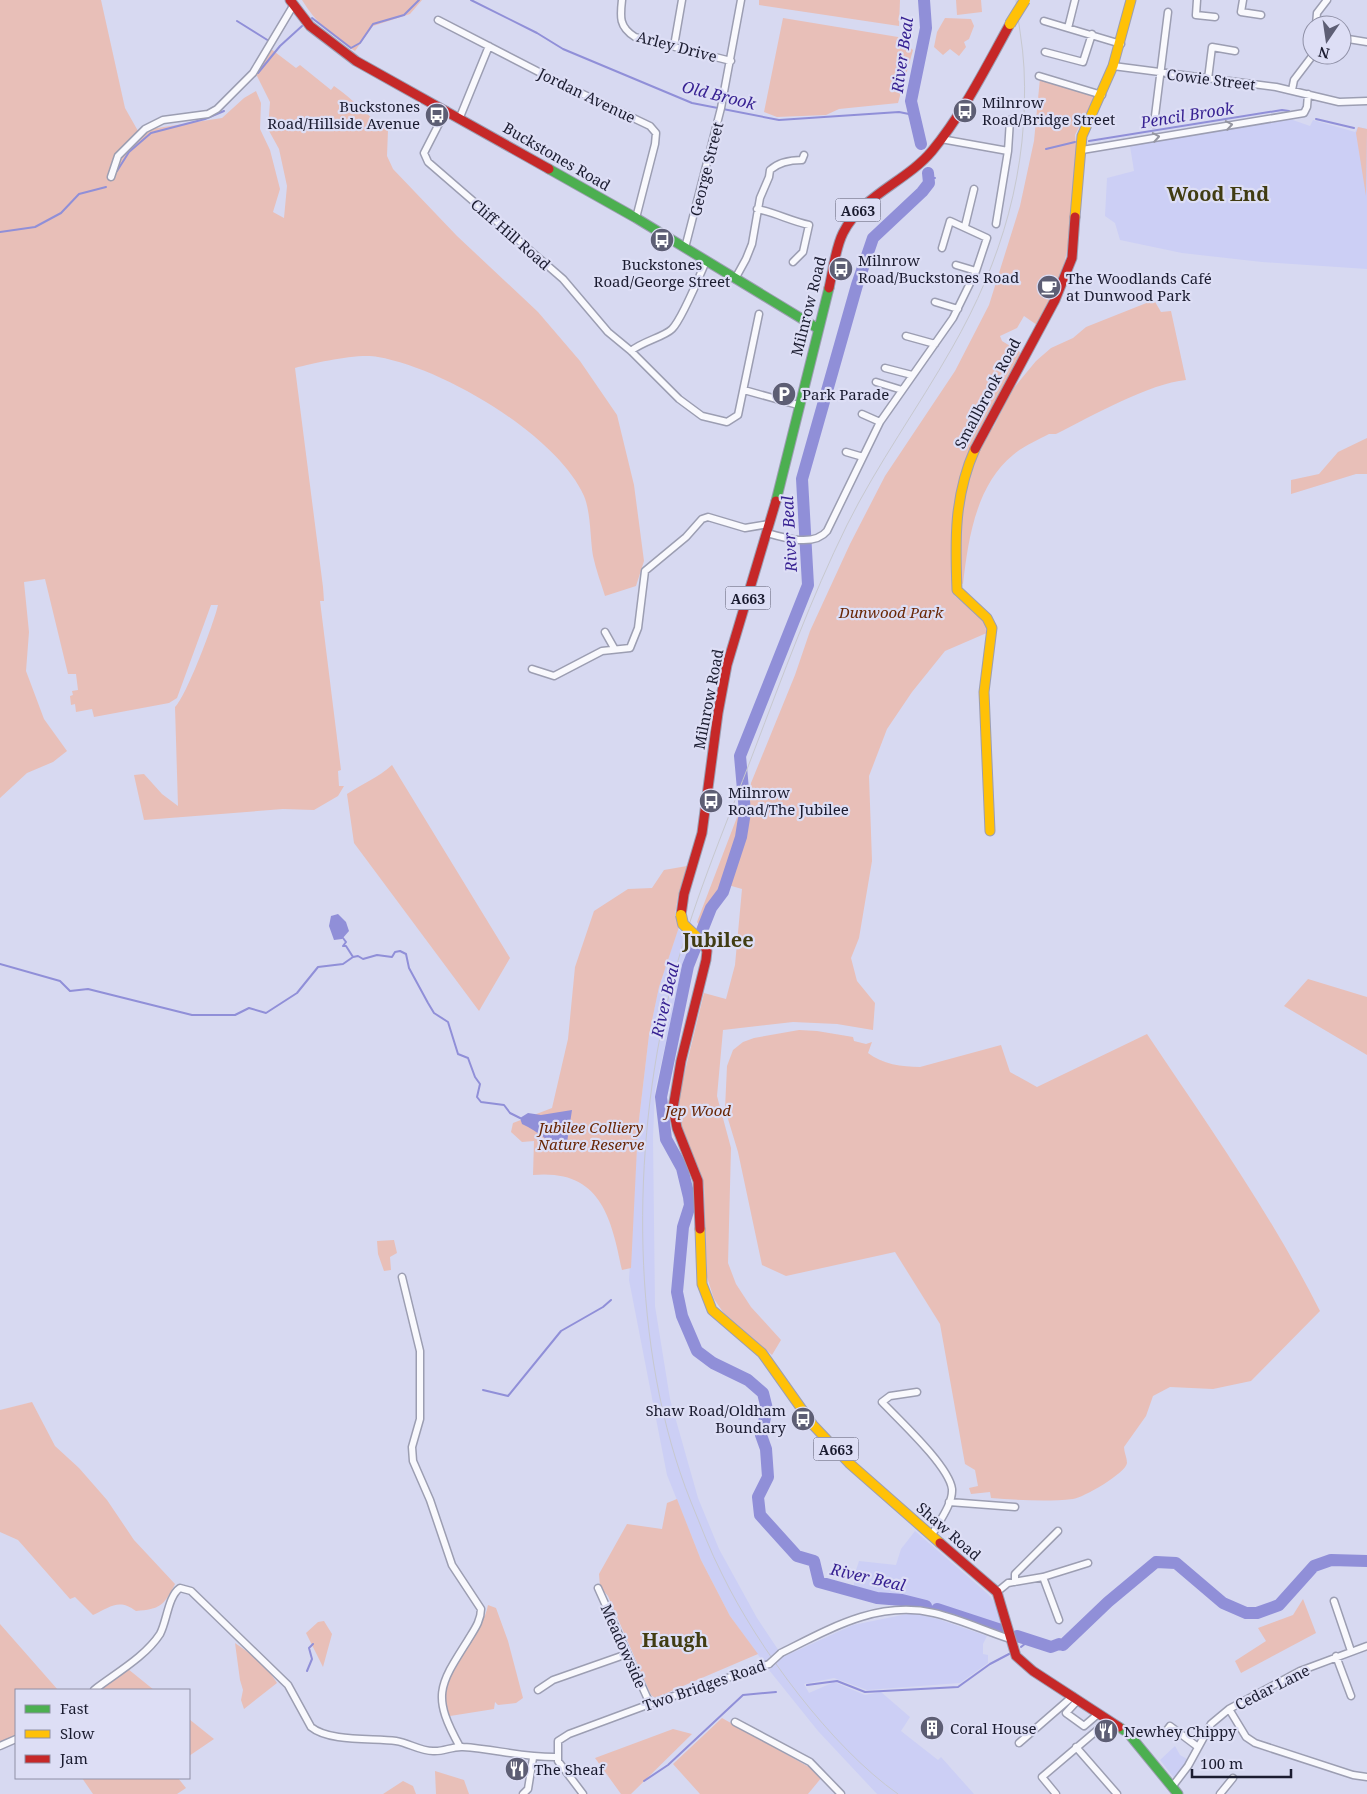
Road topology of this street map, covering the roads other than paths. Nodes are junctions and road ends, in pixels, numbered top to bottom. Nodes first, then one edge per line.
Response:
1 (622, 0) edge
2 (682, 0) edge
3 (741, 0) edge
4 (1025, 0) edge
5 (1075, 0) edge
6 (1131, 0) edge
7 (1197, 0) edge
8 (1243, 0) edge
9 (1327, 0) edge
10 (291, 3) edge
11 (1168, 12) dead end
12 (1262, 15) dead end
13 (1317, 15) edge
14 (1215, 17) dead end
15 (438, 20) dead end
16 (1044, 21) dead end
17 (1068, 28) junction
18 (1092, 34) junction
19 (1352, 40) edge
20 (1367, 42) edge
21 (1121, 44) junction
22 (489, 46) junction
23 (674, 46) junction
24 (1235, 50) dead end
25 (1046, 52) dead end
26 (731, 61) junction
27 (1305, 65) edge
28 (1113, 66) junction
29 (1162, 73) junction
30 (1039, 76) dead end
31 (1208, 79) junction
32 (1292, 90) junction
33 (1102, 94) junction
34 (1308, 94) junction
35 (1367, 101) edge
36 (446, 110) junction
37 (460, 117) junction
38 (1010, 120) dead end
39 (1154, 124) dead end
40 (941, 140) junction
41 (1008, 150) junction
42 (1082, 150) junction
43 (804, 155) dead end
44 (111, 177) dead end
45 (974, 189) dead end
46 (757, 209) junction
47 (636, 218) junction
48 (996, 224) dead end
49 (965, 226) junction
50 (685, 248) junction
51 (942, 248) dead end
52 (706, 261) junction
53 (794, 262) dead end
54 (956, 265) dead end
55 (976, 271) junction
56 (735, 279) junction
57 (935, 302) dead end
58 (958, 309) junction
59 (759, 314) dead end
60 (817, 328) junction
61 (906, 336) dead end
62 (935, 344) junction
63 (631, 351) junction
64 (885, 368) dead end
65 (912, 375) junction
66 (876, 382) dead end
67 (744, 390) junction
68 (902, 390) junction
69 (798, 405) junction
70 (862, 414) dead end
71 (880, 422) junction
72 (846, 452) dead end
73 (863, 457) junction
74 (768, 529) junction
75 (605, 632) dead end
76 (614, 648) junction
77 (532, 670) dead end
78 (990, 831) dead end
79 (402, 1277) dead end
80 (702, 1284) joint
81 (917, 1392) dead end
82 (949, 1502) junction
83 (1015, 1507) dead end
84 (1058, 1531) dead end
85 (932, 1535) junction
86 (1088, 1563) dead end
87 (1043, 1577) junction
88 (1015, 1582) junction
89 (598, 1588) dead end
90 (997, 1592) junction
91 (1334, 1601) dead end
92 (1059, 1620) dead end
93 (1010, 1639) junction
94 (1367, 1646) edge
95 (1351, 1651) junction
96 (627, 1654) junction
97 (1336, 1656) junction
98 (95, 1689) edge
99 (538, 1690) dead end
100 (1351, 1696) dead end
101 (1075, 1698) junction
102 (650, 1704) junction
103 (1229, 1709) junction
104 (1098, 1714) junction
105 (1108, 1721) junction
106 (735, 1722) dead end
107 (1164, 1734) dead end
108 (15, 1739) edge
109 (1019, 1744) dead end
110 (0, 1746) edge
111 (460, 1746) junction
112 (1076, 1747) junction
113 (1198, 1747) junction
114 (533, 1758) junction
115 (558, 1759) junction
116 (1367, 1777) edge
117 (1233, 1778) dead end
118 (1174, 1792) edge
119 (523, 1794) edge
120 (583, 1794) edge
121 (841, 1794) edge
122 (1056, 1794) edge
123 (1117, 1794) edge
124 (1220, 1794) edge

1 - 23 street, Arley Drive
2 - 23 street
3 - 26 street, George Street
4 - 40 main road, Milnrow Road / A663, bridge
5 - 17 street
6 - 21 main road, Smallbrook Road
7 - 14 street
8 - 12 street
9 - 13 street
10 - 36 main road, Buckstones Road
10 - 44 street
11 - 29 street
15 - 22 street, Jordan Avenue
16 - 17 street
17 - 18 street
18 - 21 street
18 - 25 street
19 - 20 street
21 - 28 main road, Smallbrook Road
22 - 37 street
22 - 47 street, Jordan Avenue
23 - 26 street, Arley Drive
24 - 31 street
26 - 50 street, George Street
27 - 32 street
28 - 29 street, Cowie Street
28 - 33 main road, Smallbrook Road
29 - 31 street, Cowie Street
29 - 39 street
30 - 33 street
31 - 32 street, Cowie Street
32 - 34 street, Cowie Street
33 - 42 main road, Smallbrook Road
34 - 35 street, Cowie Street
42 -> 34 street
36 - 37 main road, Buckstones Road
36 - 63 street, Cliff Hill Road
37 - 47 main road, Buckstones Road
38 - 41 street
40 - 41 street
40 - 60 main road, Milnrow Road / A663
41 - 48 street
42 - 78 main road, Smallbrook Road
43 - 46 street
45 - 49 street
46 - 53 street
46 - 56 street
47 - 50 main road, Buckstones Road
49 - 51 street
49 - 55 street
50 - 52 main road, Buckstones Road
52 - 56 main road, Buckstones Road
52 - 63 street
54 - 55 street
55 - 58 street
56 - 60 main road, Buckstones Road
57 - 58 street
58 - 62 street
59 - 67 street
60 - 69 main road, Milnrow Road / A663
61 - 62 street
62 - 65 street
63 - 67 street
64 - 65 street
65 - 68 street
66 - 68 street
67 - 69 street
68 - 71 street
69 - 74 main road, Milnrow Road / A663
70 - 71 street
71 - 73 street
72 - 73 street
73 - 74 street
74 - 76 street
74 - 80 main road, Milnrow Road / A663, bridge
75 - 76 street
76 - 77 street
79 - 111 street
80 - 85 main road, Shaw Road / A663
81 - 82 street
82 - 83 street
82 - 85 street
84 - 88 street
85 - 90 main road, Shaw Road / A663
86 - 87 street
87 - 88 street
87 - 92 street
88 - 90 street
89 - 96 street, Meadowside
90 - 93 main road
91 - 95 street
93 - 101 main road
93 - 102 street, Two Bridges Road, bridge
94 - 95 street, Cedar Lane
95 - 97 street, Cedar Lane
96 - 99 street
96 - 102 street, Meadowside
97 - 100 street
97 - 103 street, Cedar Lane
98 - 111 street
101 - 104 main road
101 - 104 street
101 - 109 street
102 - 115 street, Two Bridges Road
103 - 113 street, Cedar Lane
103 - 116 street
104 - 105 main road
105 - 112 street
105 - 118 main road
106 - 121 street
107 - 113 street
108 - 110 street
111 - 114 street
112 - 122 street
112 - 123 street
113 - 118 street, Cedar Lane
114 - 115 street
114 - 119 street
115 - 120 street
117 - 124 street

